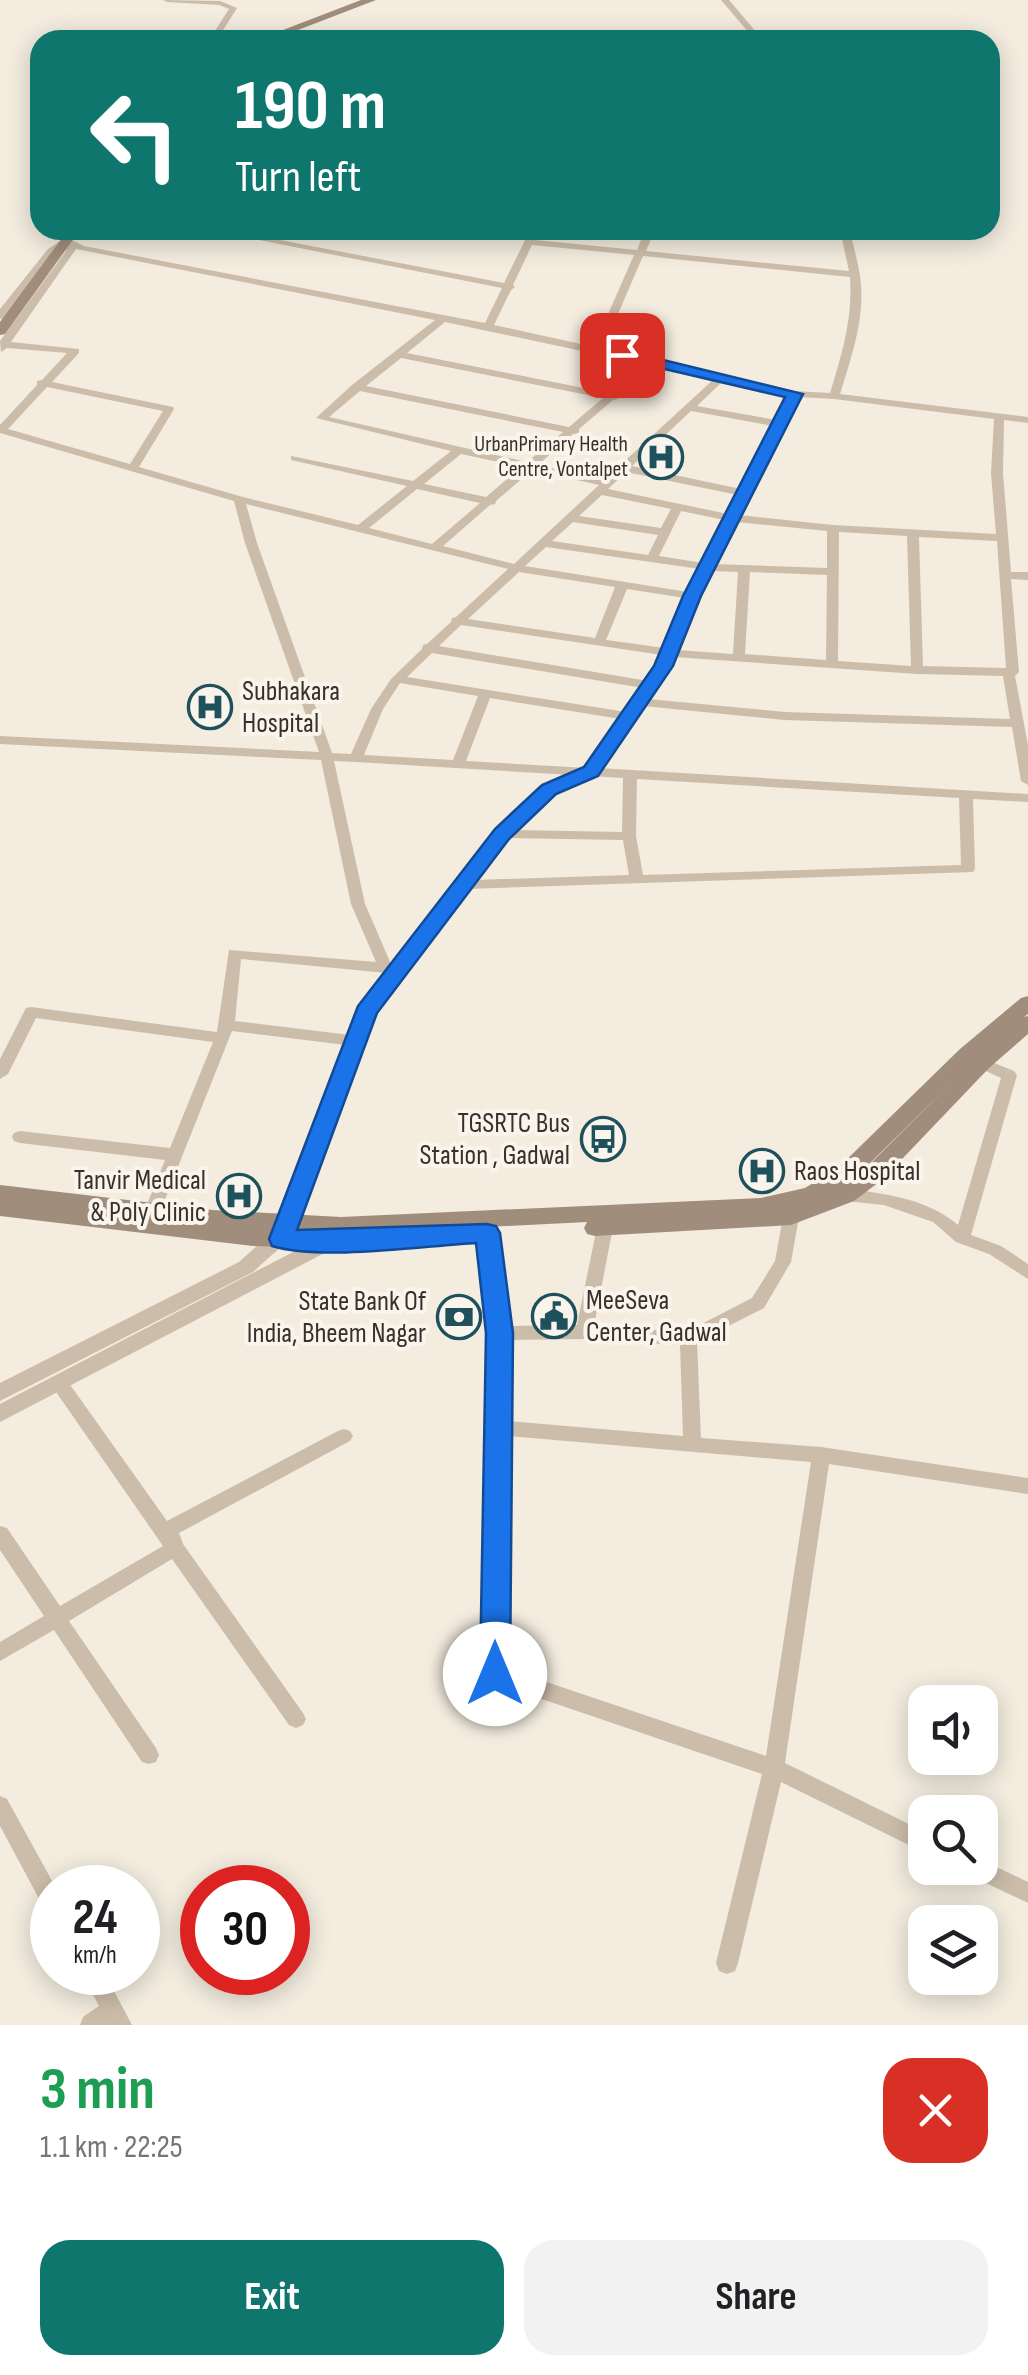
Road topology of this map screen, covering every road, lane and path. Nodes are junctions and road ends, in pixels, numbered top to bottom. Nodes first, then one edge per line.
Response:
1 (168, 0) edge
2 (371, 0) edge
3 (726, 0) edge
4 (219, 30) edge
5 (289, 30) edge
6 (751, 30) edge
7 (266, 240) edge
8 (646, 240) edge
9 (848, 240) edge
10 (67, 242) edge
11 (530, 242) joint
12 (641, 253) junction
13 (856, 274) junction
14 (510, 287) junction
15 (0, 316) edge
16 (443, 318) junction
17 (488, 327) junction
18 (606, 328) dead end
19 (1, 342) edge
20 (401, 355) junction
21 (652, 361) junction
22 (720, 379) junction
23 (42, 383) junction
24 (356, 386) junction
25 (795, 394) junction
26 (614, 396) junction
27 (834, 396) junction
28 (690, 408) junction
29 (999, 417) junction
30 (1028, 420) edge
31 (781, 424) junction
32 (1, 430) edge
33 (574, 431) junction
34 (460, 450) junction
35 (295, 458) dead end
36 (134, 466) junction
37 (532, 468) junction
38 (626, 468) junction
39 (412, 486) junction
40 (604, 488) junction
41 (744, 492) junction
42 (239, 499) junction
43 (491, 502) junction
44 (677, 508) junction
45 (571, 518) junction
46 (732, 518) junction
47 (362, 528) junction
48 (833, 528) junction
49 (663, 532) junction
50 (913, 532) junction
51 (1002, 538) junction
52 (544, 543) junction
53 (436, 546) junction
54 (652, 559) junction
55 (708, 567) junction
56 (744, 567) junction
57 (516, 568) junction
58 (832, 572) junction
59 (1005, 575) junction
60 (1028, 576) edge
61 (622, 586) junction
62 (692, 596) junction
63 (456, 621) junction
64 (599, 642) junction
65 (427, 648) junction
66 (671, 653) junction
67 (739, 658) junction
68 (832, 664) junction
69 (917, 670) junction
70 (1011, 673) junction
71 (1028, 676) edge
72 (397, 678) junction
73 (650, 685) junction
74 (485, 694) junction
75 (637, 702) junction
76 (626, 716) junction
77 (1018, 723) junction
78 (0, 740) edge
79 (328, 757) junction
80 (356, 758) junction
81 (458, 764) junction
82 (591, 772) junction
83 (630, 774) junction
84 (1028, 781) edge
85 (966, 795) junction
86 (1028, 798) edge
87 (502, 834) junction
88 (629, 836) junction
89 (637, 880) junction
90 (467, 885) junction
91 (393, 968) junction
92 (1028, 1003) edge
93 (1028, 1023) edge
94 (224, 1031) junction
95 (354, 1041) junction
96 (982, 1063) junction
97 (0, 1074) edge
98 (20, 1137) dead end
99 (176, 1155) junction
100 (0, 1193) edge
101 (846, 1195) junction
102 (0, 1208) edge
103 (152, 1212) junction
104 (791, 1217) junction
105 (606, 1227) junction
106 (286, 1232) junction
107 (336, 1233) junction
108 (487, 1233) junction
109 (962, 1238) junction
110 (1028, 1273) edge
111 (584, 1332) junction
112 (500, 1333) junction
113 (688, 1339) junction
114 (60, 1384) junction
115 (0, 1393) edge
116 (0, 1414) edge
117 (497, 1428) junction
118 (344, 1436) dead end
119 (692, 1441) junction
120 (821, 1454) junction
121 (1028, 1486) edge
122 (0, 1534) edge
123 (175, 1548) junction
124 (59, 1619) junction
125 (0, 1652) edge
126 (296, 1719) dead end
127 (148, 1755) dead end
128 (774, 1768) junction
129 (0, 1806) edge
130 (908, 1834) edge
131 (32, 1865) edge
132 (998, 1879) edge
133 (1028, 1893) edge
134 (727, 1963) dead end
135 (116, 2017) edge
136 (90, 2025) edge

1 - 4 street
2 - 5 main road
3 - 6 street
7 - 14 street
8 - 12 street
9 - 13 street
10 - 15 street
10 - 16 street
10 - 19 main road
11 - 12 street
11 - 14 street
12 - 13 street
12 - 18 street
13 - 27 street
14 - 17 street
16 - 17 street
16 - 20 street
17 - 21 street
19 - 23 street
20 - 24 street
20 - 26 street
21 - 22 street
21 - 26 street
22 - 25 street
22 - 28 street
23 - 32 street
23 - 36 street
24 - 33 street
24 - 34 street
25 - 27 street
25 - 31 street
26 - 33 street
27 - 29 street
28 - 31 street
28 - 38 street
29 - 30 street
29 - 51 street
31 - 41 street
32 - 36 street
33 - 37 street
34 - 37 street
34 - 39 street
35 - 39 street
36 - 42 street
37 - 40 street
37 - 43 street
38 - 40 street
38 - 41 street
39 - 43 street
39 - 47 street
40 - 44 street
40 - 45 street
41 - 46 street
42 - 47 street
42 - 79 street
43 - 53 street
44 - 46 street
44 - 49 street
45 - 49 street
45 - 52 street
46 - 48 street
46 - 55 street
47 - 53 street
48 - 50 street
48 - 58 street
49 - 54 street
50 - 51 street
50 - 69 street
51 - 59 street
52 - 54 street
52 - 57 street
53 - 57 street
54 - 55 street
55 - 56 street
55 - 62 street
56 - 58 street
56 - 67 street
57 - 61 street
57 - 63 street
58 - 68 street
59 - 60 street
59 - 70 street
61 - 62 street
61 - 64 street
62 - 66 street
63 - 64 street
63 - 65 street
64 - 66 street
65 - 72 street
65 - 73 street
66 - 67 street
66 - 73 street
67 - 68 street
68 - 69 street
69 - 70 street
70 - 71 street
70 - 77 street
72 - 74 street
72 - 80 street
73 - 75 street
74 - 76 street
74 - 81 street
75 - 76 street
75 - 77 street
76 - 82 street
77 - 84 street
78 - 79 street
79 - 80 street
79 - 91 street
80 - 81 street
81 - 82 street
82 - 83 street
82 - 87 street
83 - 85 street
83 - 88 street
85 - 86 street
85 - 89 street
87 - 88 street
87 - 90 street
88 - 89 street
89 - 90 street
90 - 91 street
91 - 94 street
91 - 95 street
92 - 107 main road
93 - 96 main road
94 - 95 street
94 - 97 street
94 - 99 street
95 - 106 street
96 - 101 main road
96 - 109 street
98 - 99 street
99 - 103 street
100 - 103 main road
101 - 104 main road
101 - 109 street
102 - 106 main road
103 - 106 main road
104 - 105 main road
104 - 113 street
105 - 108 main road
105 - 111 street
106 - 107 main road
106 - 115 street
107 - 108 main road
107 - 114 street
108 - 112 street
109 - 110 street
111 - 112 street
111 - 113 street
112 - 117 street
113 - 119 street
114 - 116 street
114 - 123 street
117 - 119 street
117 - 128 street
118 - 123 street
119 - 120 street
120 - 121 street
120 - 128 street
122 - 124 street
123 - 124 street
123 - 126 street
124 - 125 street
124 - 127 street
128 - 130 street
128 - 134 street
129 - 131 street
132 - 133 street
135 - 136 street

